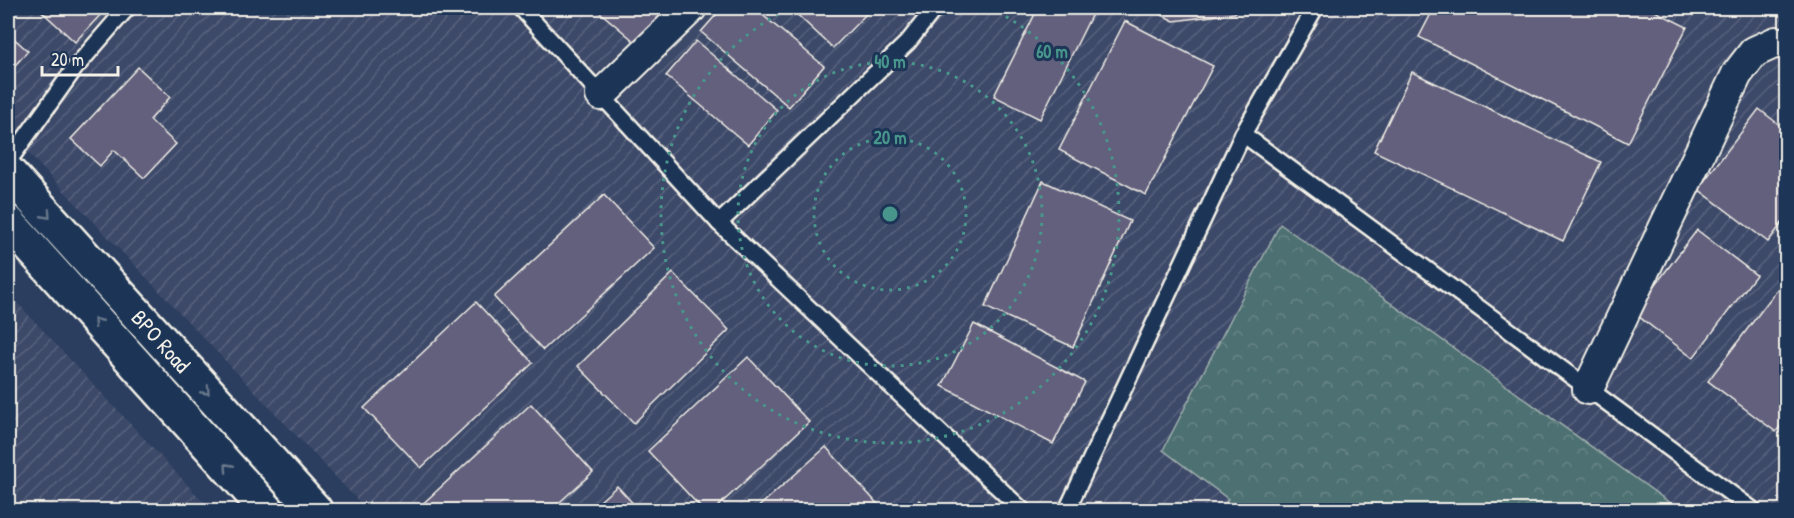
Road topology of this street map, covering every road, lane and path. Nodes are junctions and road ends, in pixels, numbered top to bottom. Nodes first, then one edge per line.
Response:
1 (127, 8) edge
2 (521, 8) edge
3 (691, 8) edge
4 (935, 8) edge
5 (1315, 8) edge
6 (1786, 45) edge
7 (601, 94) junction
8 (1243, 134) junction
9 (8, 162) edge
10 (8, 172) edge
11 (8, 222) edge
12 (719, 223) junction
13 (1588, 388) junction
14 (267, 510) edge
15 (315, 510) edge
16 (1022, 510) edge
17 (1067, 510) edge
18 (1753, 510) edge

1 - 9 lane
2 - 7 lane
3 - 7 street
4 - 12 lane
5 - 8 lane
6 - 13 street
7 - 12 lane
8 - 13 lane
8 - 17 lane
10 -> 15 street, BPO Road
14 -> 11 street, BPO Road
12 - 16 lane
13 - 18 lane

